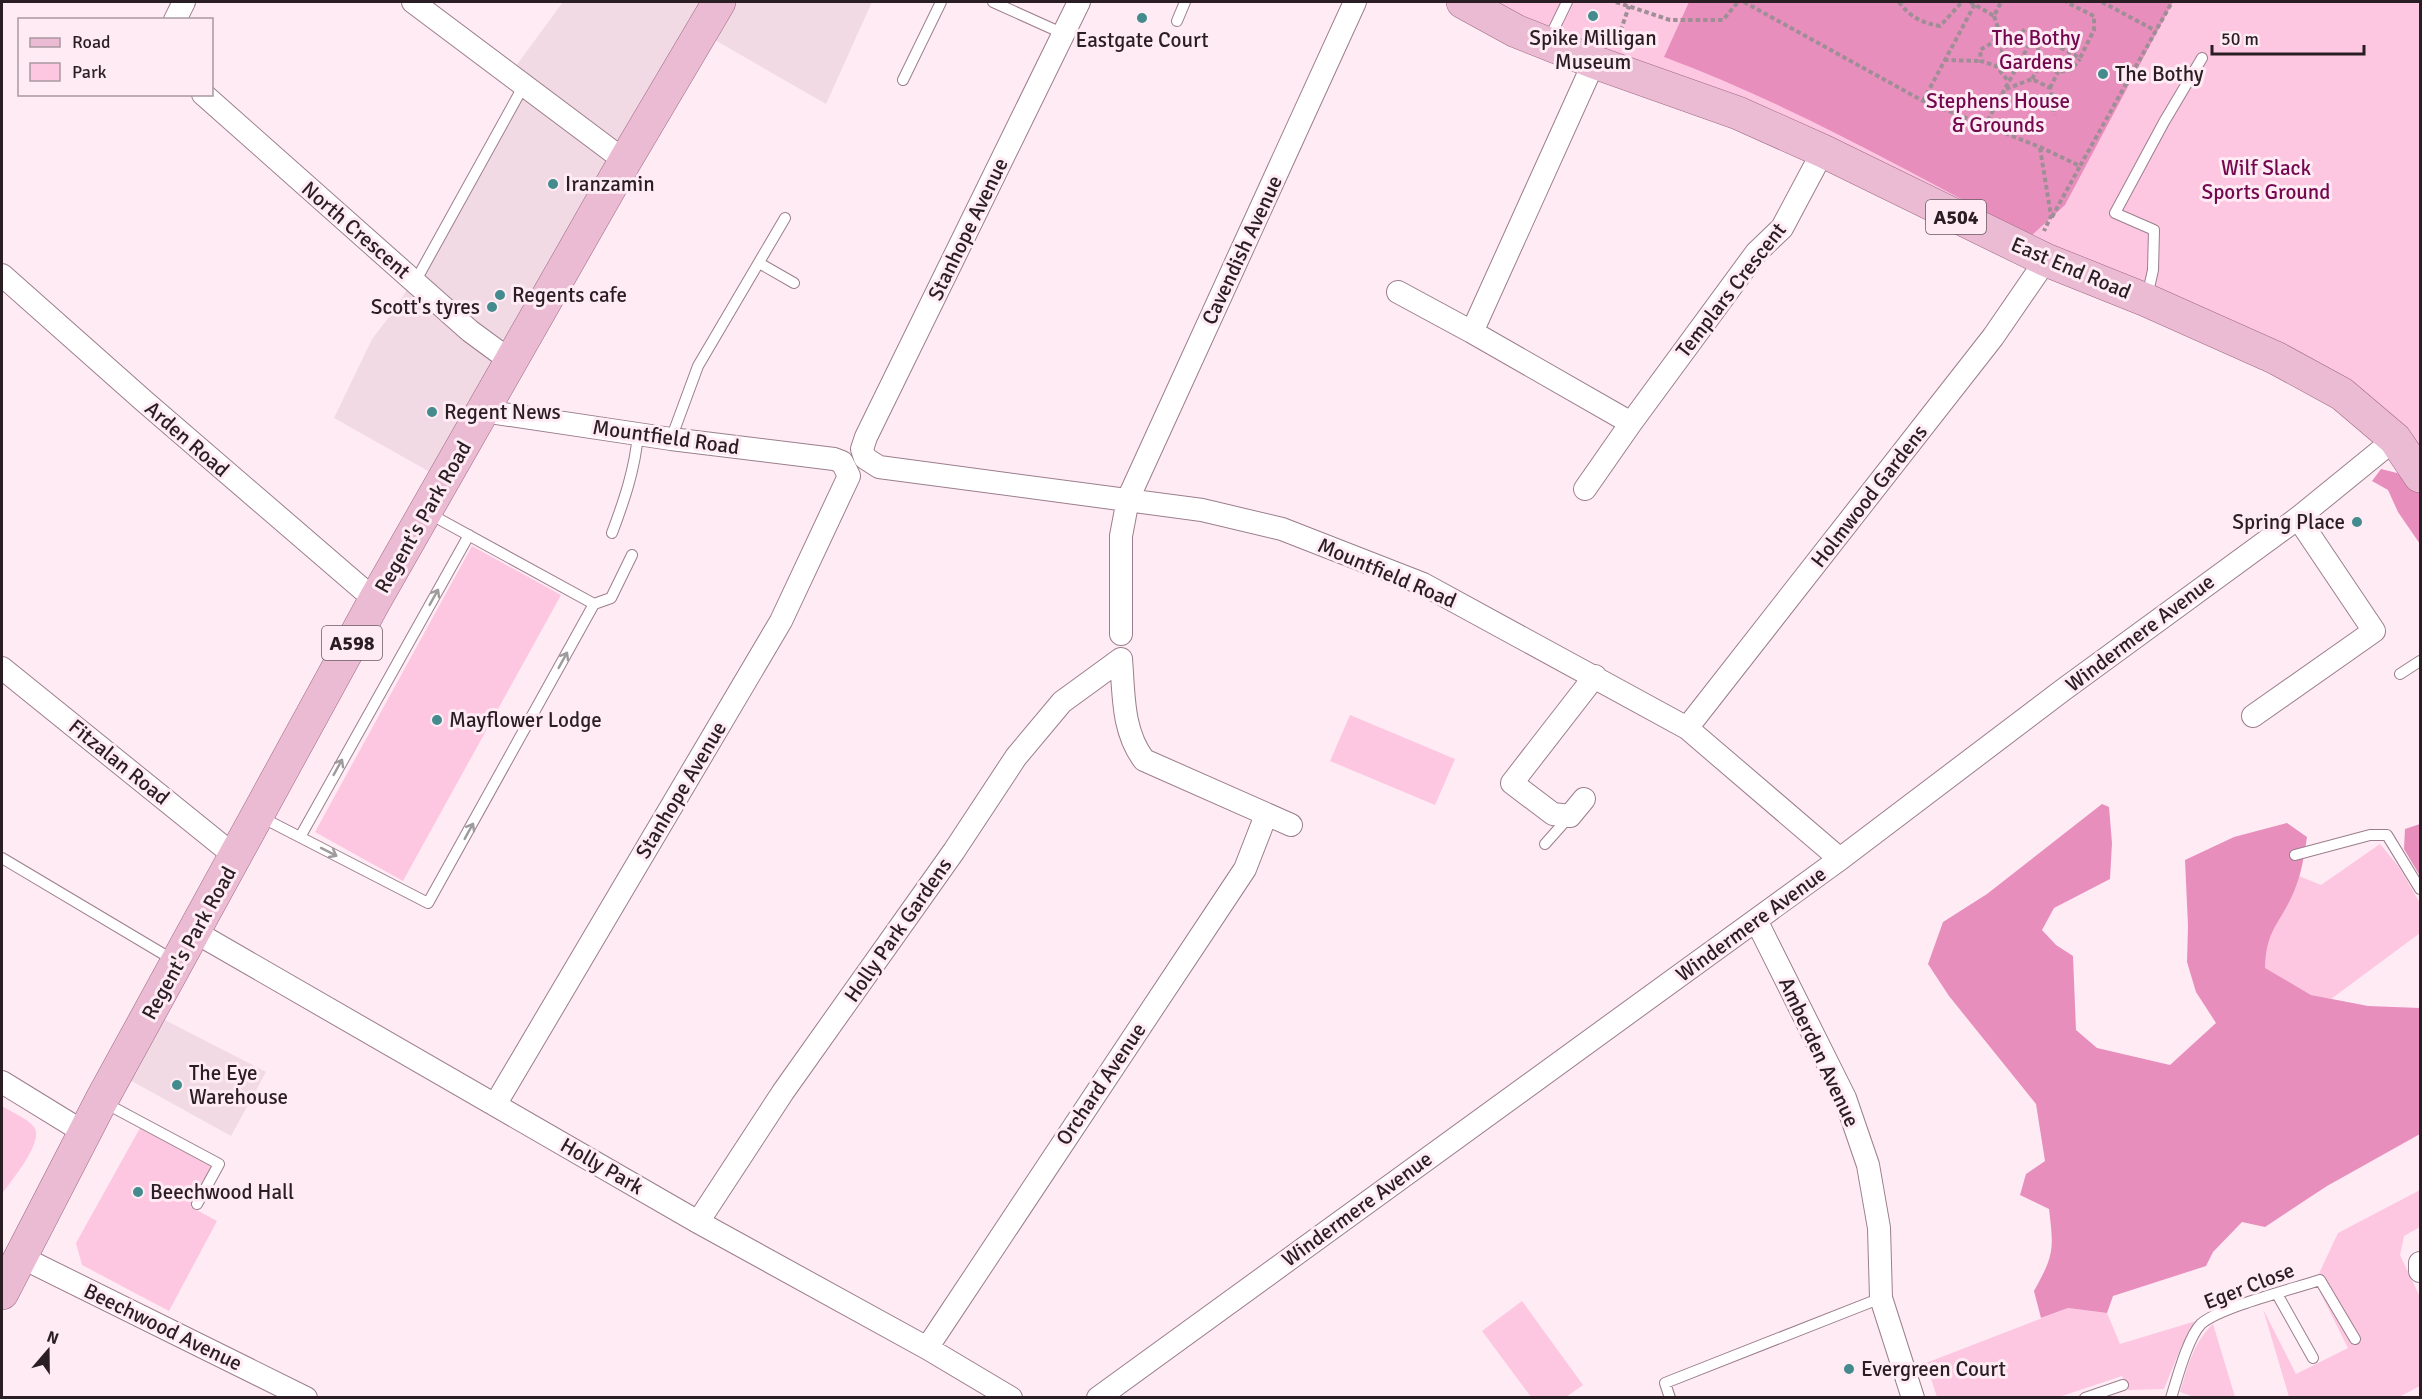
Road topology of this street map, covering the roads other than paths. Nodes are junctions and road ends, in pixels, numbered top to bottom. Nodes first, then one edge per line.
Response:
1 (184, 2) edge
2 (412, 2) edge
3 (719, 2) edge
4 (941, 2) edge
5 (993, 2) edge
6 (1079, 2) edge
7 (1185, 2) edge
8 (1355, 2) edge
9 (1462, 2) edge
10 (1567, 2) edge
11 (176, 18) edge
12 (1176, 21) dead end
13 (1064, 34) junction
14 (1547, 42) junction
15 (2202, 58) dead end
16 (1601, 65) junction
17 (903, 80) dead end
18 (524, 85) junction
19 (205, 96) edge
20 (1823, 151) junction
21 (625, 161) junction
22 (785, 219) dead end
23 (2039, 256) junction
24 (759, 263) junction
25 (2, 275) edge
26 (415, 282) junction
27 (794, 283) dead end
28 (1398, 292) dead end
29 (2146, 300) junction
30 (1472, 333) junction
31 (512, 362) junction
32 (483, 411) junction
33 (1631, 423) junction
34 (638, 434) junction
35 (2395, 438) junction
36 (671, 439) junction
37 (855, 463) junction
38 (2421, 476) edge
39 (1585, 489) dead end
40 (1128, 499) junction
41 (426, 512) junction
42 (2298, 518) junction
43 (612, 533) dead end
44 (469, 535) junction
45 (632, 555) dead end
46 (375, 600) junction
47 (594, 604) junction
48 (1121, 634) dead end
49 (2421, 661) edge
50 (2, 668) edge
51 (2400, 674) dead end
52 (1594, 676) junction
53 (2253, 716) dead end
54 (1687, 728) junction
55 (1577, 807) joint
56 (258, 815) junction
57 (1266, 815) junction
58 (1291, 825) dead end
59 (300, 837) junction
60 (1545, 844) dead end
61 (2295, 855) dead end
62 (236, 857) junction
63 (2, 858) edge
64 (1840, 859) junction
65 (2421, 889) edge
66 (1756, 920) junction
67 (195, 932) junction
68 (178, 963) junction
69 (2, 1082) edge
70 (101, 1101) junction
71 (495, 1105) junction
72 (85, 1133) junction
73 (197, 1204) dead end
74 (699, 1222) junction
75 (21, 1257) junction
76 (2421, 1263) edge
77 (2421, 1272) edge
78 (2, 1293) edge
79 (2277, 1294) junction
80 (1881, 1298) junction
81 (2355, 1339) dead end
82 (927, 1348) junction
83 (2313, 1358) dead end
84 (2123, 1385) dead end
85 (306, 1398) edge
86 (1011, 1398) edge
87 (1098, 1398) edge
88 (1670, 1398) edge
89 (1913, 1398) edge
90 (2085, 1398) edge
91 (2171, 1398) edge

1 - 11 street
2 - 18 street
3 - 21 main road, Regent's Park Road / A598
4 - 17 lane
5 - 13 lane
6 - 13 street, Stanhope Avenue
7 - 12 lane
8 - 40 street, Cavendish Avenue
9 - 14 main road, East End Road / A504
10 - 14 lane
13 - 37 street, Stanhope Avenue
14 - 16 main road, East End Road / A504
15 - 29 lane
16 - 20 main road, East End Road / A504
16 - 30 street
18 - 21 street
18 - 26 lane
19 - 26 street, North Crescent
20 - 23 main road, East End Road / A504
20 - 33 street, Templars Crescent
21 - 31 main road, Regent's Park Road / A598
22 - 24 lane
23 - 29 main road, East End Road / A504
23 - 54 street, Holmwood Gardens
24 - 27 lane
24 - 36 lane
25 - 46 street, Arden Road
26 - 31 street, North Crescent
28 - 30 street
29 - 35 main road, East End Road / A504
30 - 33 street
31 - 32 main road, Regent's Park Road / A598
32 - 34 street, Mountfield Road
32 - 41 main road, Regent's Park Road / A598
33 - 39 street, Templars Crescent
34 - 36 street, Mountfield Road
34 - 43 lane
35 - 38 main road, East End Road / A504
35 - 42 street, Windermere Avenue
36 - 37 street, Mountfield Road
37 - 40 street, Mountfield Road
37 - 71 street, Stanhope Avenue
40 - 48 street, Cavendish Avenue
40 - 52 street, Mountfield Road
41 - 44 lane
41 - 46 main road, Regent's Park Road / A598
42 - 53 street
42 - 64 street, Windermere Avenue
44 - 47 lane
59 -> 44 lane
45 - 47 lane
46 - 56 main road, Regent's Park Road / A598
59 -> 47 lane
49 - 51 lane
50 - 62 street, Fitzalan Road
52 - 54 street, Mountfield Road
52 - 55 street
54 - 64 street, Mountfield Road
55 - 60 lane
56 - 59 lane
56 - 62 main road, Regent's Park Road / A598
57 - 58 street
57 - 74 street, Holly Park Gardens
57 - 82 street, Orchard Avenue
61 - 65 lane
62 - 67 main road, Regent's Park Road / A598
63 - 68 lane
64 - 66 street, Windermere Avenue
66 - 80 street, Amberden Avenue
66 - 87 street, Windermere Avenue
67 - 68 main road, Regent's Park Road / A598
67 - 71 street, Holly Park
68 - 70 main road, Regent's Park Road / A598
69 - 72 street
70 - 72 main road, Regent's Park Road / A598
70 - 73 lane
71 - 74 street, Holly Park
72 - 75 main road, Regent's Park Road / A598
74 - 82 street, Holly Park
75 - 78 main road, Regent's Park Road / A598
75 - 85 street, Beechwood Avenue
76 - 77 street
79 - 81 lane, Eger Close
79 - 83 lane
79 - 91 lane, Eger Close
80 - 88 lane
80 - 89 street, Amberden Avenue
82 - 86 street, Holly Park
84 - 90 lane

